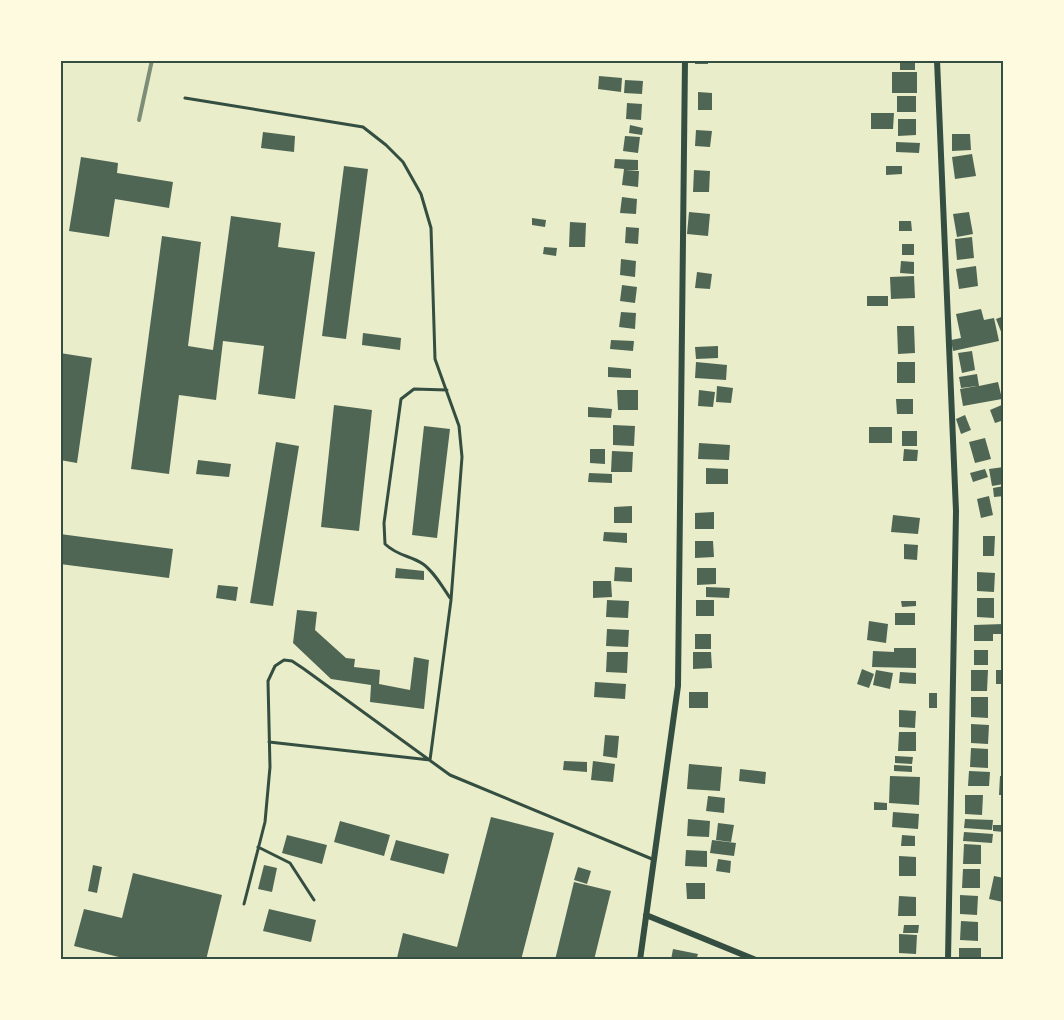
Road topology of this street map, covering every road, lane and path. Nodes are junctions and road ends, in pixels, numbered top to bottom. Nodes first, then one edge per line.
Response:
1 (685, 60) edge
2 (937, 60) edge
3 (185, 98) dead end
4 (447, 390) junction
5 (451, 600) junction
6 (269, 742) junction
7 (430, 760) junction
8 (258, 847) junction
9 (654, 860) junction
10 (314, 900) dead end
11 (244, 904) dead end
12 (646, 915) junction
13 (640, 960) edge
14 (756, 960) edge
15 (948, 960) edge

1 - 9 street
2 - 15 street
3 - 4 lane
4 - 5 lane
4 - 5 lane
5 - 7 lane
6 - 7 lane
6 - 7 lane
6 - 8 lane
7 - 9 lane
8 - 10 lane
8 - 11 lane
9 - 12 street
12 - 13 street
12 - 14 street

